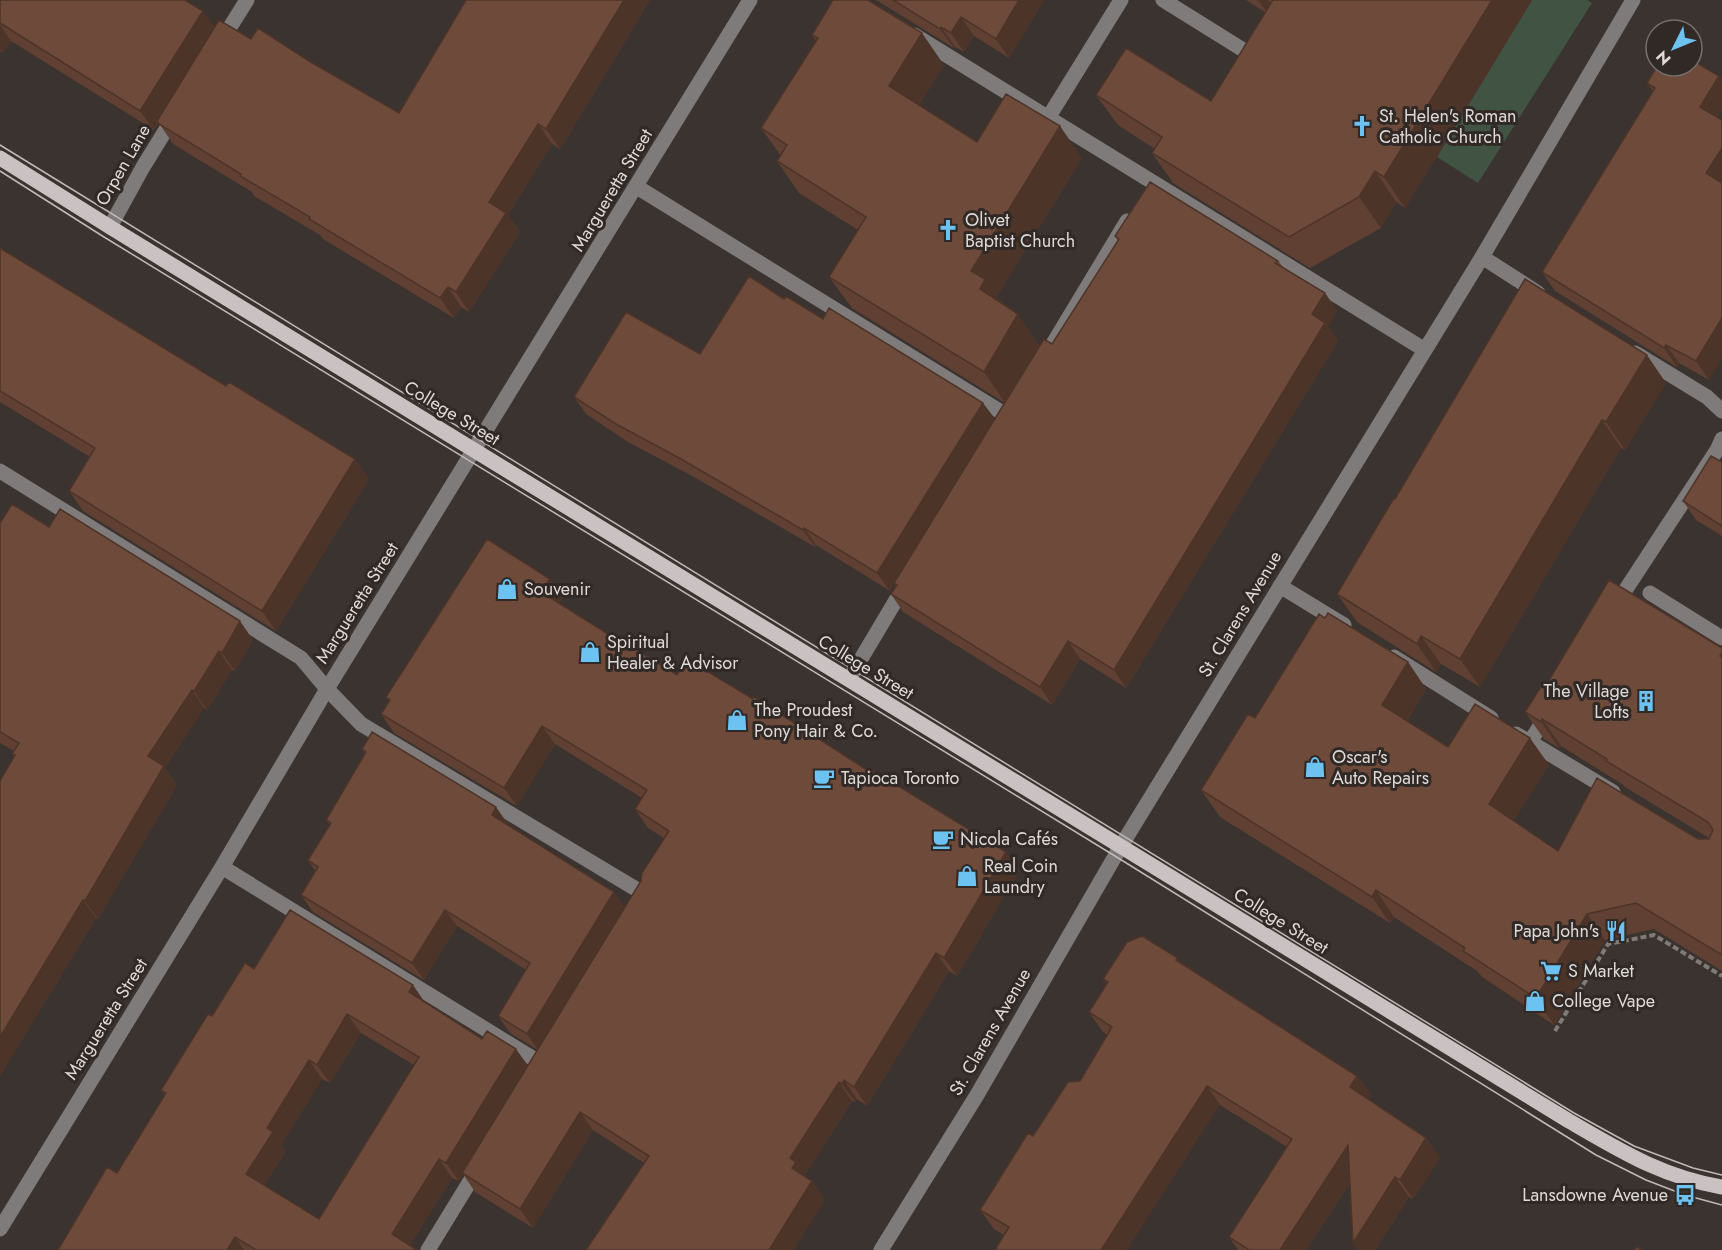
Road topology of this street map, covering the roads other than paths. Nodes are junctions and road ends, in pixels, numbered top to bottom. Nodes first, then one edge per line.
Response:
1 (247, 0) edge
2 (750, 0) edge
3 (1121, 0) edge
4 (1163, 0) edge
5 (1633, 0) edge
6 (897, 25) edge
7 (1253, 56) edge
8 (210, 59) edge
9 (185, 99) edge
10 (1048, 118) junction
11 (0, 158) edge
12 (637, 187) junction
13 (1134, 209) edge
14 (110, 227) junction
15 (1482, 257) junction
16 (1555, 303) edge
17 (1626, 347) edge
18 (1425, 350) junction
19 (1045, 357) edge
20 (1722, 411) edge
21 (1009, 417) edge
22 (1722, 439) edge
23 (474, 450) junction
24 (3, 479) edge
25 (912, 572) edge
26 (1280, 586) junction
27 (1650, 592) dead end
28 (1609, 616) edge
29 (1354, 631) edge
30 (1722, 638) edge
31 (1383, 650) edge
32 (849, 679) junction
33 (327, 689) junction
34 (1554, 704) edge
35 (1530, 742) junction
36 (1621, 797) edge
37 (1121, 846) junction
38 (222, 867) junction
39 (634, 915) edge
40 (542, 1064) edge
41 (488, 1152) edge
42 (1722, 1187) edge
43 (0, 1229) edge
44 (428, 1250) edge
45 (881, 1250) edge

1 - 8 street
2 - 12 street, Margueretta Street
3 - 10 street
4 - 7 street
5 - 15 street, St. Clarens Avenue
6 - 10 street
9 - 14 street, Orpen Lane
10 - 18 street
11 - 14 main road, College Street
12 - 21 street
12 - 23 street, Margueretta Street
13 - 19 street
14 - 23 main road, College Street
15 - 16 street
15 - 18 street, St. Clarens Avenue
17 - 20 street
18 - 26 street, St. Clarens Avenue
22 - 28 street
23 - 32 main road, College Street
23 - 33 street, Margueretta Street
24 - 33 street
25 - 32 street
26 - 29 street
26 - 37 street, St. Clarens Avenue
27 - 30 street
31 - 35 street
32 - 37 main road, College Street
33 - 38 street, Margueretta Street
33 - 39 street
34 - 35 street
35 - 36 street
37 - 42 main road, College Street
37 - 45 street, St. Clarens Avenue
38 - 40 street
38 - 43 street, Margueretta Street
41 - 44 street

